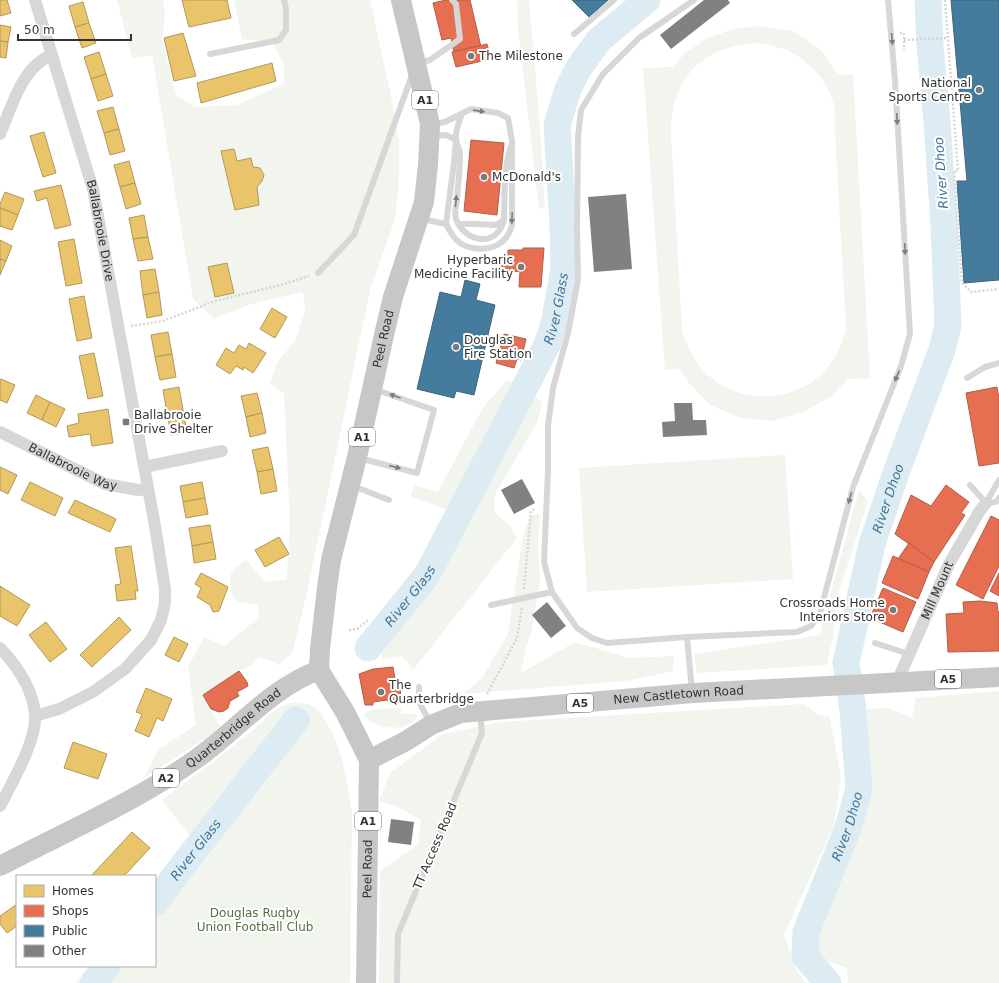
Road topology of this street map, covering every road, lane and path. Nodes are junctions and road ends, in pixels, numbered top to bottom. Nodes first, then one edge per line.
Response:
1 (35, 0) edge
2 (284, 0) edge
3 (401, 0) edge
4 (452, 0) edge
5 (614, 0) edge
6 (694, 0) edge
7 (888, 0) edge
8 (945, 0) edge
9 (904, 33) dead end
10 (574, 34) dead end
11 (948, 38) junction
12 (52, 54) junction
13 (210, 54) dead end
14 (416, 64) junction
15 (462, 114) junction
16 (430, 130) junction
17 (0, 134) edge
18 (456, 140) junction
19 (512, 141) junction
20 (418, 219) junction
21 (504, 220) junction
22 (446, 224) junction
23 (459, 224) junction
24 (318, 273) joint
25 (999, 289) edge
26 (119, 328) junction
27 (999, 363) edge
28 (967, 378) dead end
29 (372, 389) junction
30 (0, 432) edge
31 (222, 451) dead end
32 (357, 458) junction
33 (144, 467) junction
34 (999, 480) edge
35 (350, 484) junction
36 (970, 484) dead end
37 (148, 489) junction
38 (389, 500) dead end
39 (995, 502) edge
40 (552, 592) junction
41 (491, 605) dead end
42 (368, 620) dead end
43 (349, 630) dead end
44 (687, 637) junction
45 (874, 643) dead end
46 (0, 648) edge
47 (909, 654) junction
48 (322, 674) junction
49 (999, 677) edge
50 (897, 682) junction
51 (419, 688) dead end
52 (693, 693) junction
53 (479, 712) junction
54 (35, 716) junction
55 (431, 725) junction
56 (369, 760) junction
57 (0, 806) edge
58 (0, 866) edge
59 (366, 983) edge
60 (397, 983) edge

1 - 12 street, Ballabrooie Drive
2 - 13 lane
3 - 14 highway, Peel Road / A1
4 - 14 lane
5 - 10 lane
6 - 40 lane
7 -> 44 lane
8 - 11 path
9 - 11 path
11 - 25 path
12 - 17 street
12 - 26 street, Ballabrooie Drive
14 - 16 highway, Peel Road / A1
14 - 24 lane
15 - 16 lane
15 - 18 lane
15 -> 19 lane
16 - 18 lane
16 - 20 highway, Peel Road / A1
18 - 22 lane
23 -> 18 lane
19 - 21 lane
19 -> 22 lane
20 - 22 lane
20 - 29 highway, Peel Road / A1
21 - 23 lane
21 - 23 lane
24 - 26 path
26 - 33 street, Ballabrooie Drive
27 - 28 lane
29 - 32 highway, Peel Road / A1
32 -> 29 lane
30 - 37 street, Ballabrooie Way
31 - 33 street
32 - 35 highway, Peel Road / A1
33 - 37 street, Ballabrooie Drive
34 - 39 lane
35 - 38 lane
35 - 48 highway, Peel Road / A1
36 - 39 lane
37 - 54 street, Ballabrooie Drive
39 - 47 street, Mill Mount
40 - 41 lane
40 - 44 lane
42 - 43 path
44 - 52 lane
45 - 47 lane
46 - 54 street
47 - 50 street, Mill Mount
48 - 56 highway, Peel Road / A1
48 - 58 highway, Quarterbridge Road / A2
49 - 50 highway, New Castletown Road / A5
50 - 52 highway, New Castletown Road / A5
51 - 55 lane
52 - 53 highway, New Castletown Road / A5
53 - 55 highway, New Castletown Road / A5
53 - 60 lane, TT Access Road
54 - 57 street
55 - 56 highway, New Castletown Road / A5
56 - 59 highway, Peel Road / A1

